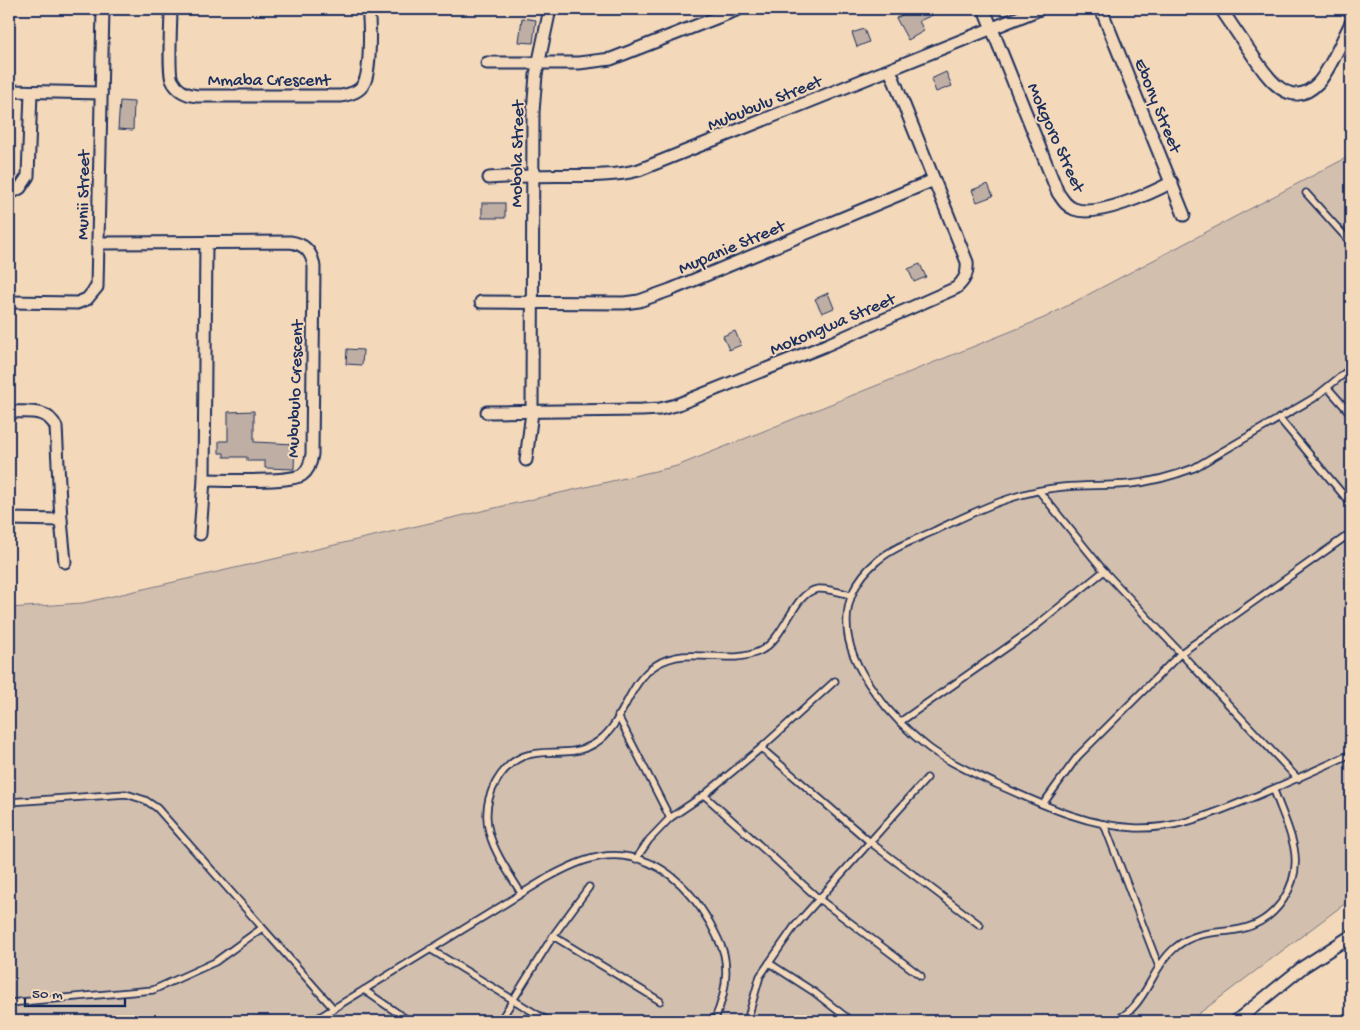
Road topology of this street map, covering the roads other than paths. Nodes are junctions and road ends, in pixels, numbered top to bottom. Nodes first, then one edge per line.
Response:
1 (102, 9) edge
2 (171, 9) edge
3 (368, 9) edge
4 (550, 9) edge
5 (739, 9) edge
6 (984, 9) edge
7 (1040, 9) edge
8 (1101, 9) edge
9 (1221, 9) edge
10 (1351, 23) edge
11 (992, 28) junction
12 (539, 62) junction
13 (487, 63) dead end
14 (890, 70) junction
15 (9, 91) edge
16 (31, 92) junction
17 (101, 92) junction
18 (533, 176) junction
19 (489, 178) dead end
20 (934, 180) junction
21 (1172, 182) junction
22 (1306, 193) dead end
23 (9, 194) edge
24 (1184, 214) dead end
25 (206, 242) junction
26 (98, 243) junction
27 (1351, 243) edge
28 (9, 302) edge
29 (481, 302) dead end
30 (533, 302) junction
31 (1351, 368) edge
32 (1328, 388) junction
33 (9, 412) edge
34 (487, 412) dead end
35 (532, 412) junction
36 (1351, 414) edge
37 (1279, 418) junction
38 (526, 460) dead end
39 (204, 480) junction
40 (1039, 491) junction
41 (1351, 504) edge
42 (9, 519) edge
43 (61, 520) junction
44 (1351, 533) edge
45 (200, 534) dead end
46 (65, 562) dead end
47 (1104, 570) junction
48 (851, 595) junction
49 (1181, 653) junction
50 (835, 681) dead end
51 (618, 716) junction
52 (900, 722) junction
53 (761, 748) junction
54 (1351, 754) edge
55 (927, 778) dead end
56 (1298, 779) junction
57 (1274, 790) junction
58 (704, 795) junction
59 (9, 802) edge
60 (1043, 804) junction
61 (670, 818) junction
62 (1104, 824) junction
63 (870, 842) junction
64 (636, 859) junction
65 (589, 887) dead end
66 (521, 893) junction
67 (819, 899) junction
68 (980, 925) dead end
69 (262, 928) junction
70 (553, 936) junction
71 (1351, 936) edge
72 (430, 949) junction
73 (769, 963) junction
74 (1159, 967) junction
75 (921, 976) dead end
76 (364, 990) junction
77 (513, 1001) junction
78 (660, 1001) dead end
79 (9, 1003) edge
80 (334, 1009) junction
81 (313, 1021) edge
82 (410, 1021) edge
83 (500, 1021) edge
84 (548, 1021) edge
85 (714, 1021) edge
86 (747, 1021) edge
87 (851, 1021) edge
88 (1113, 1021) edge
89 (1236, 1021) edge

1 - 17 street, Munii Street
2 - 3 street, Mmaba Crescent
4 - 12 street, Mobola Street
5 - 12 street
6 - 11 street, Mokgoro Street
7 - 11 street, Mububulu Street
8 - 21 street, Ebony Street
9 - 10 street
11 - 14 street, Mububulu Street
11 - 21 street, Mokgoro Street
12 - 13 street
12 - 18 street, Mobola Street
14 - 18 street, Mububulu Street
14 - 20 street, Mokongwa Street
15 - 16 street
16 - 17 street
16 - 23 street
17 - 26 street, Munii Street
18 - 19 street, Mububulu Street
18 - 30 street, Mobola Street
20 - 30 street, Mupanie Street
20 - 35 street, Mokongwa Street
21 - 24 street, Ebony Street
22 - 27 lane
25 - 26 street, Mububulo Crescent
25 - 39 street
25 - 39 street, Mububulo Crescent
26 - 28 street, Munii Street
29 - 30 street
30 - 35 street, Mobola Street
31 - 32 lane
32 - 36 lane
32 - 37 lane
33 - 43 street
34 - 35 street, Mokongwa Street
35 - 38 street, Mobola Street
37 - 40 lane
37 - 41 lane
39 - 45 street
40 - 47 lane
40 - 48 lane
42 - 43 street
43 - 46 street
44 - 49 lane
47 - 49 lane
47 - 52 lane
48 - 51 lane
48 - 52 lane
49 - 56 lane
49 - 60 lane
50 - 53 lane
51 - 61 lane
51 - 66 lane
52 - 60 lane
53 - 58 lane
53 - 63 lane
54 - 56 lane
55 - 63 lane
56 - 57 lane
57 - 62 lane
57 - 74 lane
58 - 61 lane
58 - 67 lane
59 - 69 lane
60 - 62 lane
61 - 64 lane
62 - 74 lane
63 - 67 lane
63 - 68 lane
64 - 66 lane
64 - 85 lane
65 - 70 lane
66 - 72 lane
67 - 73 lane
67 - 75 lane
69 - 79 lane
69 - 80 lane
70 - 77 lane
70 - 78 lane
71 - 89 street
72 - 76 lane
72 - 77 lane
73 - 86 lane
73 - 87 lane
74 - 88 lane
76 - 80 lane
76 - 82 lane
77 - 83 lane
77 - 84 lane
80 - 81 lane

